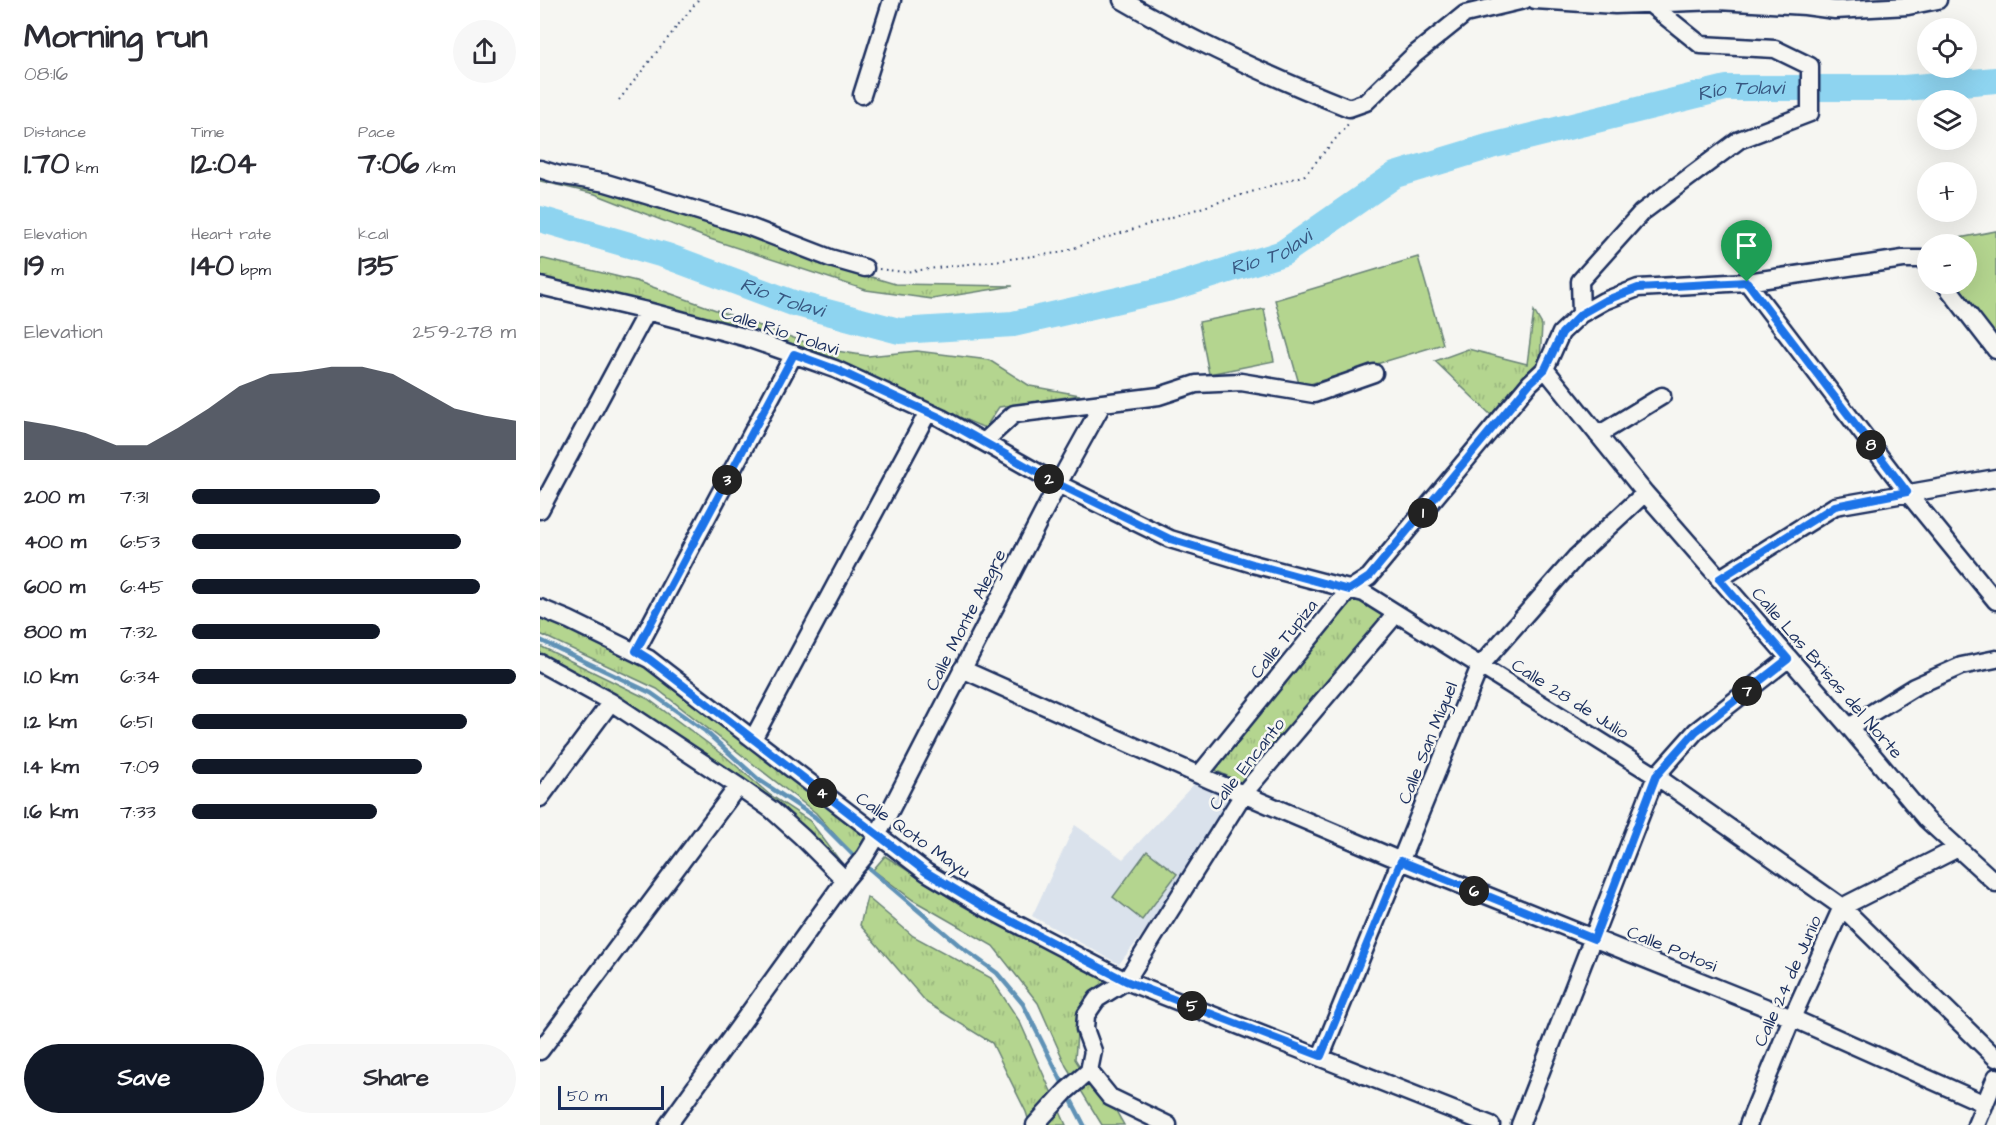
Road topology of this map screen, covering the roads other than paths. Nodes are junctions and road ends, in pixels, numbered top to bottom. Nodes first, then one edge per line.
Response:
1 (892, 0) edge
2 (1122, 0) edge
3 (1524, 0) edge
4 (1535, 0) edge
5 (1938, 0) edge
6 (1909, 3) edge
7 (1650, 4) junction
8 (862, 95) dead end
9 (540, 169) edge
10 (1917, 259) edge
11 (865, 268) road end
12 (1747, 282) junction
13 (540, 286) edge
14 (1953, 294) edge
15 (647, 311) junction
16 (1581, 314) junction
17 (1996, 350) edge
18 (794, 354) junction
19 (1545, 369) junction
20 (1374, 373) dead end
21 (1662, 396) dead end
22 (1103, 403) junction
23 (928, 412) junction
24 (1598, 435) junction
25 (984, 442) junction
26 (1996, 478) edge
27 (1058, 484) junction
28 (1907, 492) junction
29 (1645, 493) junction
30 (540, 510) edge
31 (1719, 579) junction
32 (1349, 590) junction
33 (1996, 601) edge
34 (540, 608) edge
35 (1396, 614) junction
36 (636, 651) junction
37 (1788, 659) junction
38 (1996, 659) edge
39 (540, 663) edge
40 (1480, 666) junction
41 (962, 669) junction
42 (611, 702) junction
43 (1849, 727) junction
44 (753, 739) junction
45 (1199, 775) junction
46 (1656, 776) junction
47 (738, 786) junction
48 (1244, 793) junction
49 (540, 798) edge
50 (877, 836) junction
51 (1958, 848) junction
52 (1401, 861) junction
53 (849, 876) junction
54 (1996, 883) edge
55 (1842, 907) junction
56 (1594, 939) junction
57 (1126, 981) junction
58 (1792, 1018) junction
59 (540, 1052) edge
60 (1321, 1056) junction
61 (1996, 1058) edge
62 (1089, 1071) junction
63 (1996, 1077) edge
64 (1984, 1104) junction
65 (668, 1125) edge
66 (1035, 1125) edge
67 (1168, 1125) edge
68 (1491, 1125) edge
69 (1520, 1125) edge
70 (1748, 1125) edge
71 (1976, 1125) edge

1 - 8 street
2 - 3 street
4 - 7 street
5 - 6 street
6 - 7 street
7 - 16 street
9 - 11 street
10 - 12 street, Calle Tupiza
12 - 16 street, Calle Tupiza
12 - 28 street
13 - 15 street, Calle Río Tolavi
14 - 17 street
15 - 18 street, Calle Río Tolavi
15 - 30 street
16 - 19 street, Calle Tupiza
18 - 23 street, Calle Río Tolavi
18 - 36 street
19 - 24 street, Calle Las Brisas del Norte
19 - 32 street, Calle Tupiza
20 - 22 street
21 - 24 street
22 - 25 street
22 - 27 street, Calle Monte Alegre
23 - 25 street, Calle Río Tolavi
23 - 44 street
24 - 29 street, Calle Las Brisas del Norte
25 - 27 street, Calle Río Tolavi
26 - 28 street
27 - 32 street, Calle 28 de Julio
27 - 41 street, Calle Monte Alegre
28 - 31 street
28 - 33 street
29 - 31 street, Calle Las Brisas del Norte
29 - 40 street, Calle San Miguel
31 - 37 street, Calle Las Brisas del Norte
32 - 35 street, Calle 28 de Julio
32 - 45 street, Calle Tupiza
34 - 36 street, Calle Qoto Mayu
35 - 40 street, Calle 28 de Julio
35 - 48 street, Calle Encanto
36 - 44 street, Calle Qoto Mayu
37 - 43 street, Calle Las Brisas del Norte
37 - 46 street
38 - 43 street
39 - 42 street
40 - 46 street, Calle 28 de Julio
40 - 52 street, Calle San Miguel
41 - 45 street, Calle Potosi
41 - 50 street, Calle Monte Alegre
42 - 47 street
42 - 49 street
43 - 51 street, Calle Las Brisas del Norte
44 - 50 street, Calle Qoto Mayu
45 - 48 street, Calle Potosi
46 - 55 street, Calle 28 de Julio
46 - 56 street
47 - 53 street
47 - 59 street
48 - 52 street, Calle Potosi
48 - 57 street, Calle Encanto
50 - 53 street, Calle Monte Alegre
50 - 57 street, Calle Qoto Mayu
51 - 54 street, Calle Las Brisas del Norte
51 - 55 street, Calle 24 de Junio
52 - 56 street, Calle Potosi
52 - 60 street, Calle San Miguel
53 - 65 street, Calle Monte Alegre
55 - 58 street, Calle 24 de Junio
55 - 61 street, Calle 28 de Julio
56 - 58 street, Calle Potosi
56 - 69 street
57 - 60 street, Calle Qoto Mayu
57 - 62 street
58 - 64 street, Calle Potosi
58 - 70 street, Calle 24 de Junio
60 - 68 street, Calle Qoto Mayu
62 - 66 street
62 - 67 street
63 - 64 street
64 - 71 street

